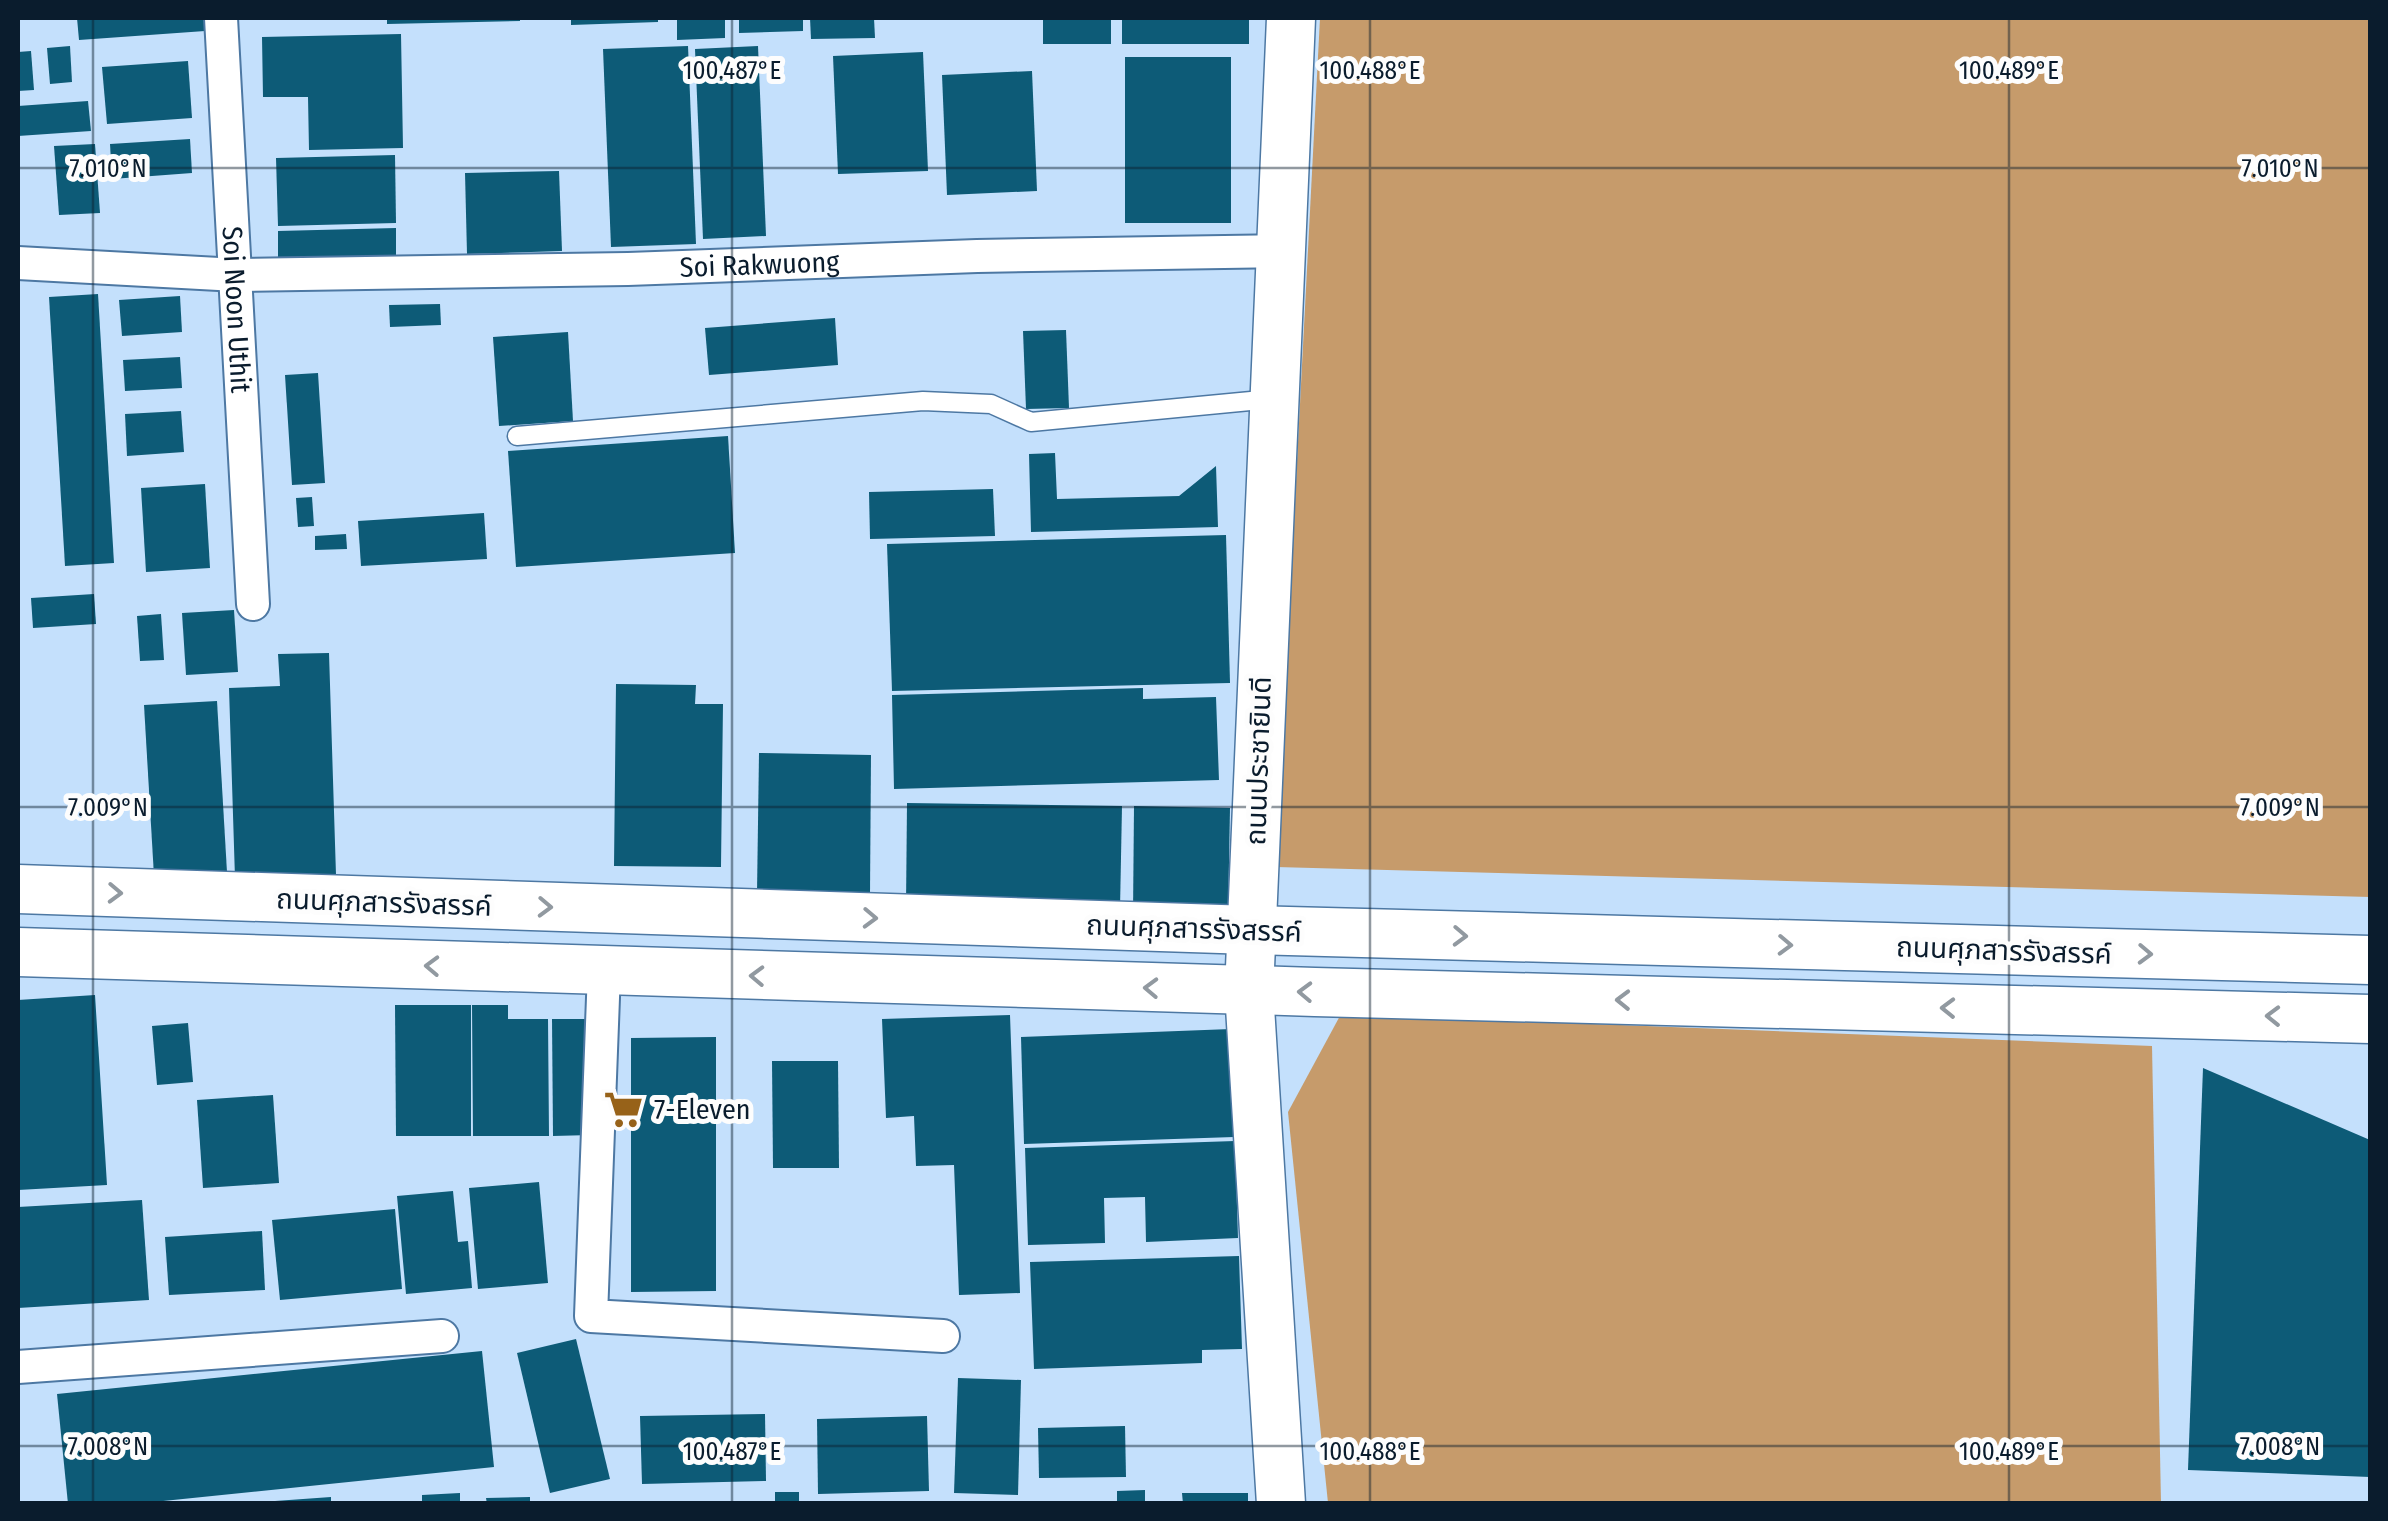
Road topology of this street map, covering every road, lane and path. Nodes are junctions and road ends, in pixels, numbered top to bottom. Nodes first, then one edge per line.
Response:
1 (221, 18) edge
2 (1291, 18) edge
3 (1281, 250) junction
4 (18, 263) edge
5 (237, 276) junction
6 (1272, 399) junction
7 (516, 436) dead end
8 (253, 604) dead end
9 (18, 889) edge
10 (1251, 930) junction
11 (18, 952) edge
12 (2370, 960) edge
13 (604, 971) junction
14 (1249, 990) junction
15 (2370, 1019) edge
16 (442, 1336) dead end
17 (943, 1336) dead end
18 (18, 1368) edge
19 (1281, 1504) edge

1 - 5 street, Soi Noon Uthit
2 - 3 street, ถนนประชายินดี
3 - 5 street, Soi Rakwuong
3 - 6 street, ถนนประชายินดี
4 - 5 street, Soi Rakwuong
5 - 8 street, Soi Noon Uthit
6 - 7 lane
6 - 10 street, ถนนประชายินดี
9 -> 10 street, ถนนศุภสารรังสรรค์
10 -> 12 street, ถนนศุภสารรังสรรค์
10 - 14 street, ถนนประชายินดี
13 -> 11 street
14 -> 13 street
13 - 17 street
15 -> 14 street
14 - 19 street, ถนนประชายินดี
16 - 18 street

